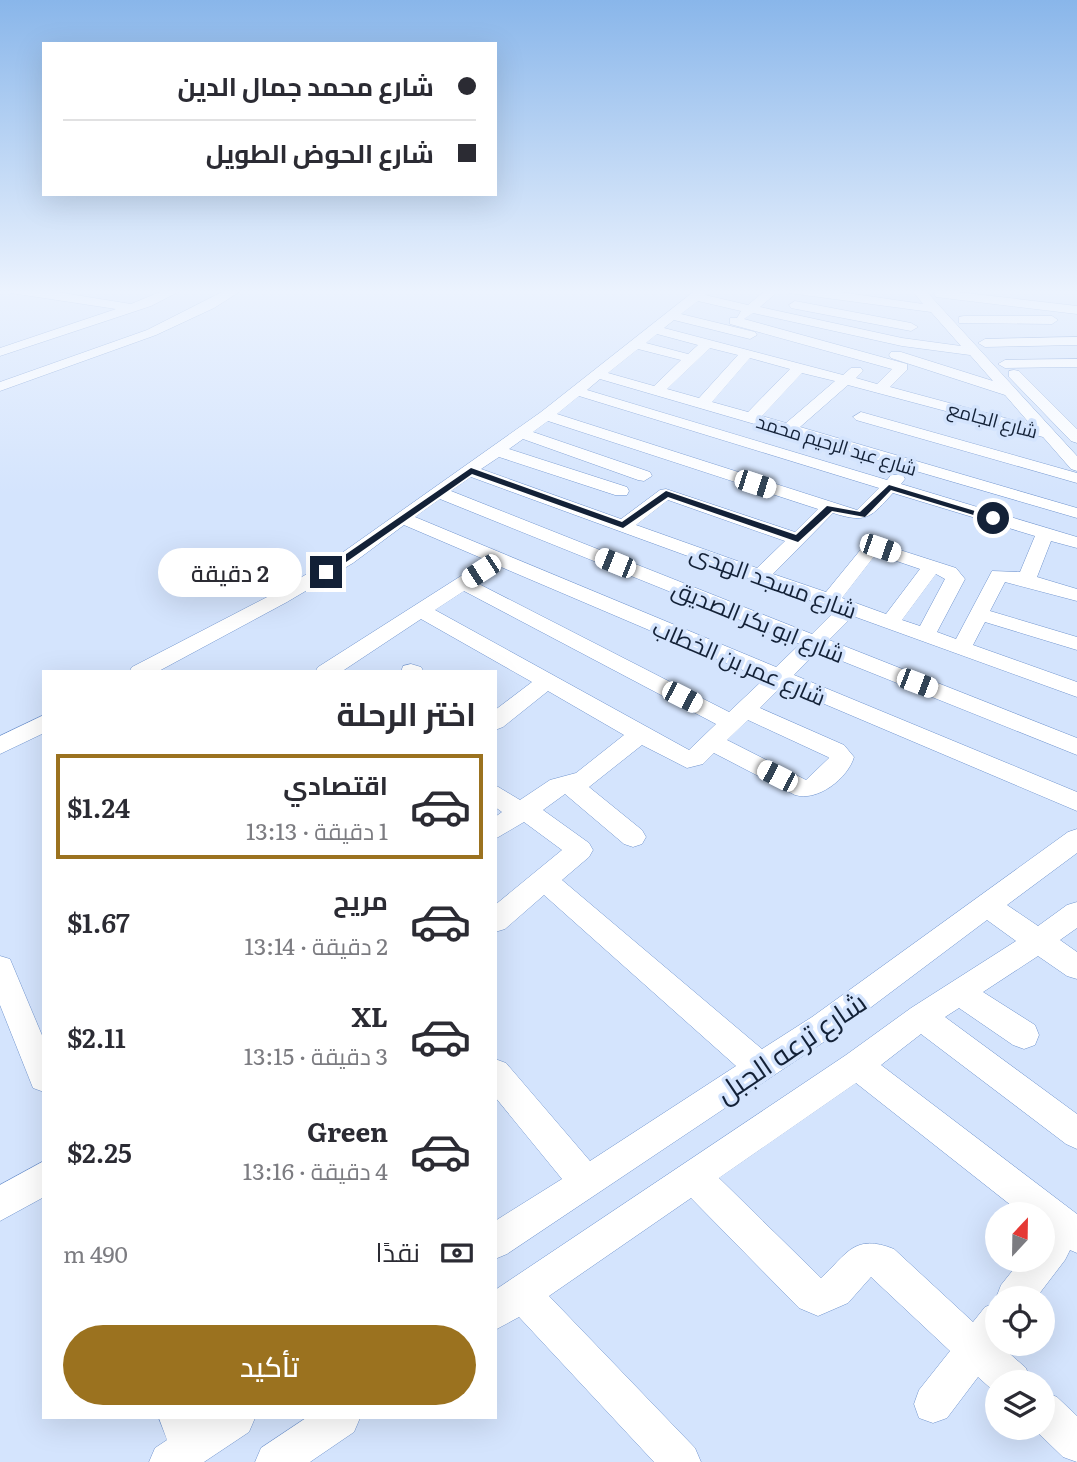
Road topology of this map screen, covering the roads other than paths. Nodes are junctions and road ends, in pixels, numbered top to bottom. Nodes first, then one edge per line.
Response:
1 (85, 357) edge
2 (618, 357) edge
3 (685, 357) edge
4 (743, 357) edge
5 (763, 357) edge
6 (897, 357) edge
7 (906, 357) edge
8 (987, 357) edge
9 (995, 357) edge
10 (692, 359) joint
11 (1077, 363) edge
12 (1005, 364) junction
13 (800, 367) junction
14 (861, 367) dead end
15 (597, 374) junction
16 (842, 383) junction
17 (982, 383) junction
18 (0, 387) edge
19 (881, 388) junction
20 (576, 391) junction
21 (657, 391) junction
22 (1011, 392) junction
23 (702, 404) junction
24 (951, 412) junction
25 (1052, 412) junction
26 (1077, 413) edge
27 (546, 415) junction
28 (861, 417) dead end
29 (751, 418) junction
30 (899, 428) junction
31 (789, 429) junction
32 (522, 433) junction
33 (1048, 434) junction
34 (1077, 438) edge
35 (855, 448) junction
36 (1061, 448) junction
37 (498, 451) junction
38 (876, 453) junction
39 (905, 458) junction
40 (1077, 468) edge
41 (830, 469) junction
42 (471, 471) junction
43 (643, 475) dead end
44 (889, 487) junction
45 (621, 491) dead end
46 (440, 493) junction
47 (1077, 501) edge
48 (830, 508) junction
49 (1077, 513) edge
50 (404, 519) junction
51 (623, 526) junction
52 (1045, 533) junction
53 (798, 539) junction
54 (1077, 543) edge
55 (500, 559) junction
56 (932, 566) junction
57 (761, 575) junction
58 (1026, 580) junction
59 (463, 583) junction
60 (1077, 595) edge
61 (840, 604) junction
62 (421, 611) junction
63 (979, 614) junction
64 (890, 622) junction
65 (925, 635) junction
66 (816, 643) junction
67 (1077, 644) edge
68 (961, 648) junction
69 (144, 670) edge
70 (329, 670) edge
71 (779, 677) junction
72 (546, 682) junction
73 (1077, 690) edge
74 (737, 716) junction
75 (497, 720) edge
76 (42, 724) edge
77 (639, 735) junction
78 (711, 742) junction
79 (0, 746) edge
80 (1077, 747) edge
81 (568, 783) junction
82 (497, 795) edge
83 (1077, 802) edge
84 (522, 810) junction
85 (497, 829) edge
86 (633, 837) dead end
87 (1077, 839) edge
88 (544, 880) junction
89 (988, 906) junction
90 (1077, 913) edge
91 (497, 919) edge
92 (1038, 942) junction
93 (1077, 967) edge
94 (0, 968) edge
95 (959, 992) junction
96 (921, 1017) junction
97 (9, 1018) edge
98 (1024, 1035) dead end
99 (858, 1065) junction
100 (760, 1067) junction
101 (42, 1075) edge
102 (497, 1075) edge
103 (1077, 1133) edge
104 (694, 1177) junction
105 (42, 1179) edge
106 (585, 1181) junction
107 (0, 1204) edge
108 (497, 1241) edge
109 (1065, 1242) edge
110 (1025, 1286) edge
111 (508, 1303) edge
112 (985, 1336) edge
113 (975, 1349) junction
114 (999, 1370) edge
115 (933, 1404) dead end
116 (233, 1419) edge
117 (339, 1419) edge
118 (1055, 1423) edge
119 (179, 1442) edge
120 (1077, 1443) edge
121 (275, 1462) edge
122 (681, 1462) edge

1 - 18 street
2 - 15 street
3 - 10 street
4 - 23 street
5 - 13 street, شارع الجامع
6 - 19 street
7 - 17 street
8 - 22 street
9 - 12 street
10 - 21 street
11 - 12 street
12 - 25 street
13 - 16 street, شارع الجامع
13 - 29 street
14 - 16 street
15 - 20 street
15 - 21 street, شارع عبد الرحيم محمد
16 - 19 street, شارع الجامع
16 - 24 street
16 - 31 street
17 - 22 street
17 - 24 street
19 - 24 street, شارع الجامع
20 - 27 street
20 - 41 street
21 - 23 street, شارع عبد الرحيم محمد
22 - 33 street
23 - 29 street, شارع عبد الرحيم محمد
24 - 33 street, شارع الجامع
24 - 36 street
25 - 26 street
25 - 34 street
27 - 32 street
27 - 48 street
28 - 30 street
29 - 31 street, شارع عبد الرحيم محمد
30 - 38 street
30 - 40 street
31 - 35 street, شارع عبد الرحيم محمد
32 - 37 street
32 - 43 street
33 - 36 street
35 - 38 street, شارع عبد الرحيم محمد
35 - 41 street
36 - 40 street
37 - 42 street
37 - 45 street
38 - 39 street, شارع عبد الرحيم محمد
39 - 44 street
39 - 47 street
39 - 49 street, شارع عبد الرحيم محمد
41 - 44 street
42 - 46 street
42 - 51 street, شارع مسجد الهدى
44 - 48 street
44 - 52 street
46 - 50 street
46 - 66 street, شارع ابو بكر الصديق
48 - 53 street
50 - 55 street, شارع عمر بن الخطاب
50 - 69 street
51 - 53 street
51 - 57 street, شارع مسجد الهدى
52 - 54 street
52 - 58 street
53 - 57 street
55 - 59 street
55 - 71 street, شارع عمر بن الخطاب
56 - 61 street
56 - 64 street
56 - 65 street
57 - 61 street, شارع مسجد الهدى
58 - 60 street
58 - 63 street
59 - 62 street
59 - 74 street
61 - 64 street, شارع مسجد الهدى
61 - 66 street
62 - 70 street
62 - 72 street
63 - 67 street
63 - 68 street
64 - 65 street, شارع مسجد الهدى
65 - 68 street, شارع مسجد الهدى
66 - 71 street
66 - 80 street, شارع ابو بكر الصديق
68 - 73 street, شارع مسجد الهدى
71 - 74 street
71 - 83 street, شارع عمر بن الخطاب
72 - 75 street
72 - 77 street
74 - 78 street
74 - 78 street
76 - 79 street
77 - 78 street
77 - 81 street
81 - 84 street
81 - 86 street
82 - 84 street
84 - 85 street
84 - 88 street
87 - 89 street, شارع ترعه الجبل
88 - 91 street
88 - 100 street
89 - 92 street
89 - 100 street, شارع ترعه الجبل
90 - 92 street
92 - 93 street
92 - 95 street
94 - 97 street
95 - 96 street
95 - 98 street
96 - 99 street
96 - 103 street
97 - 101 street
99 - 104 street
99 - 109 street
100 - 106 street, شارع ترعه الجبل
102 - 106 street
104 - 111 street
104 - 113 street
105 - 107 street
106 - 108 street, شارع ترعه الجبل
109 - 110 street
111 - 122 street
112 - 113 street
113 - 114 street
113 - 115 street
116 - 119 street
117 - 121 street
118 - 120 street

